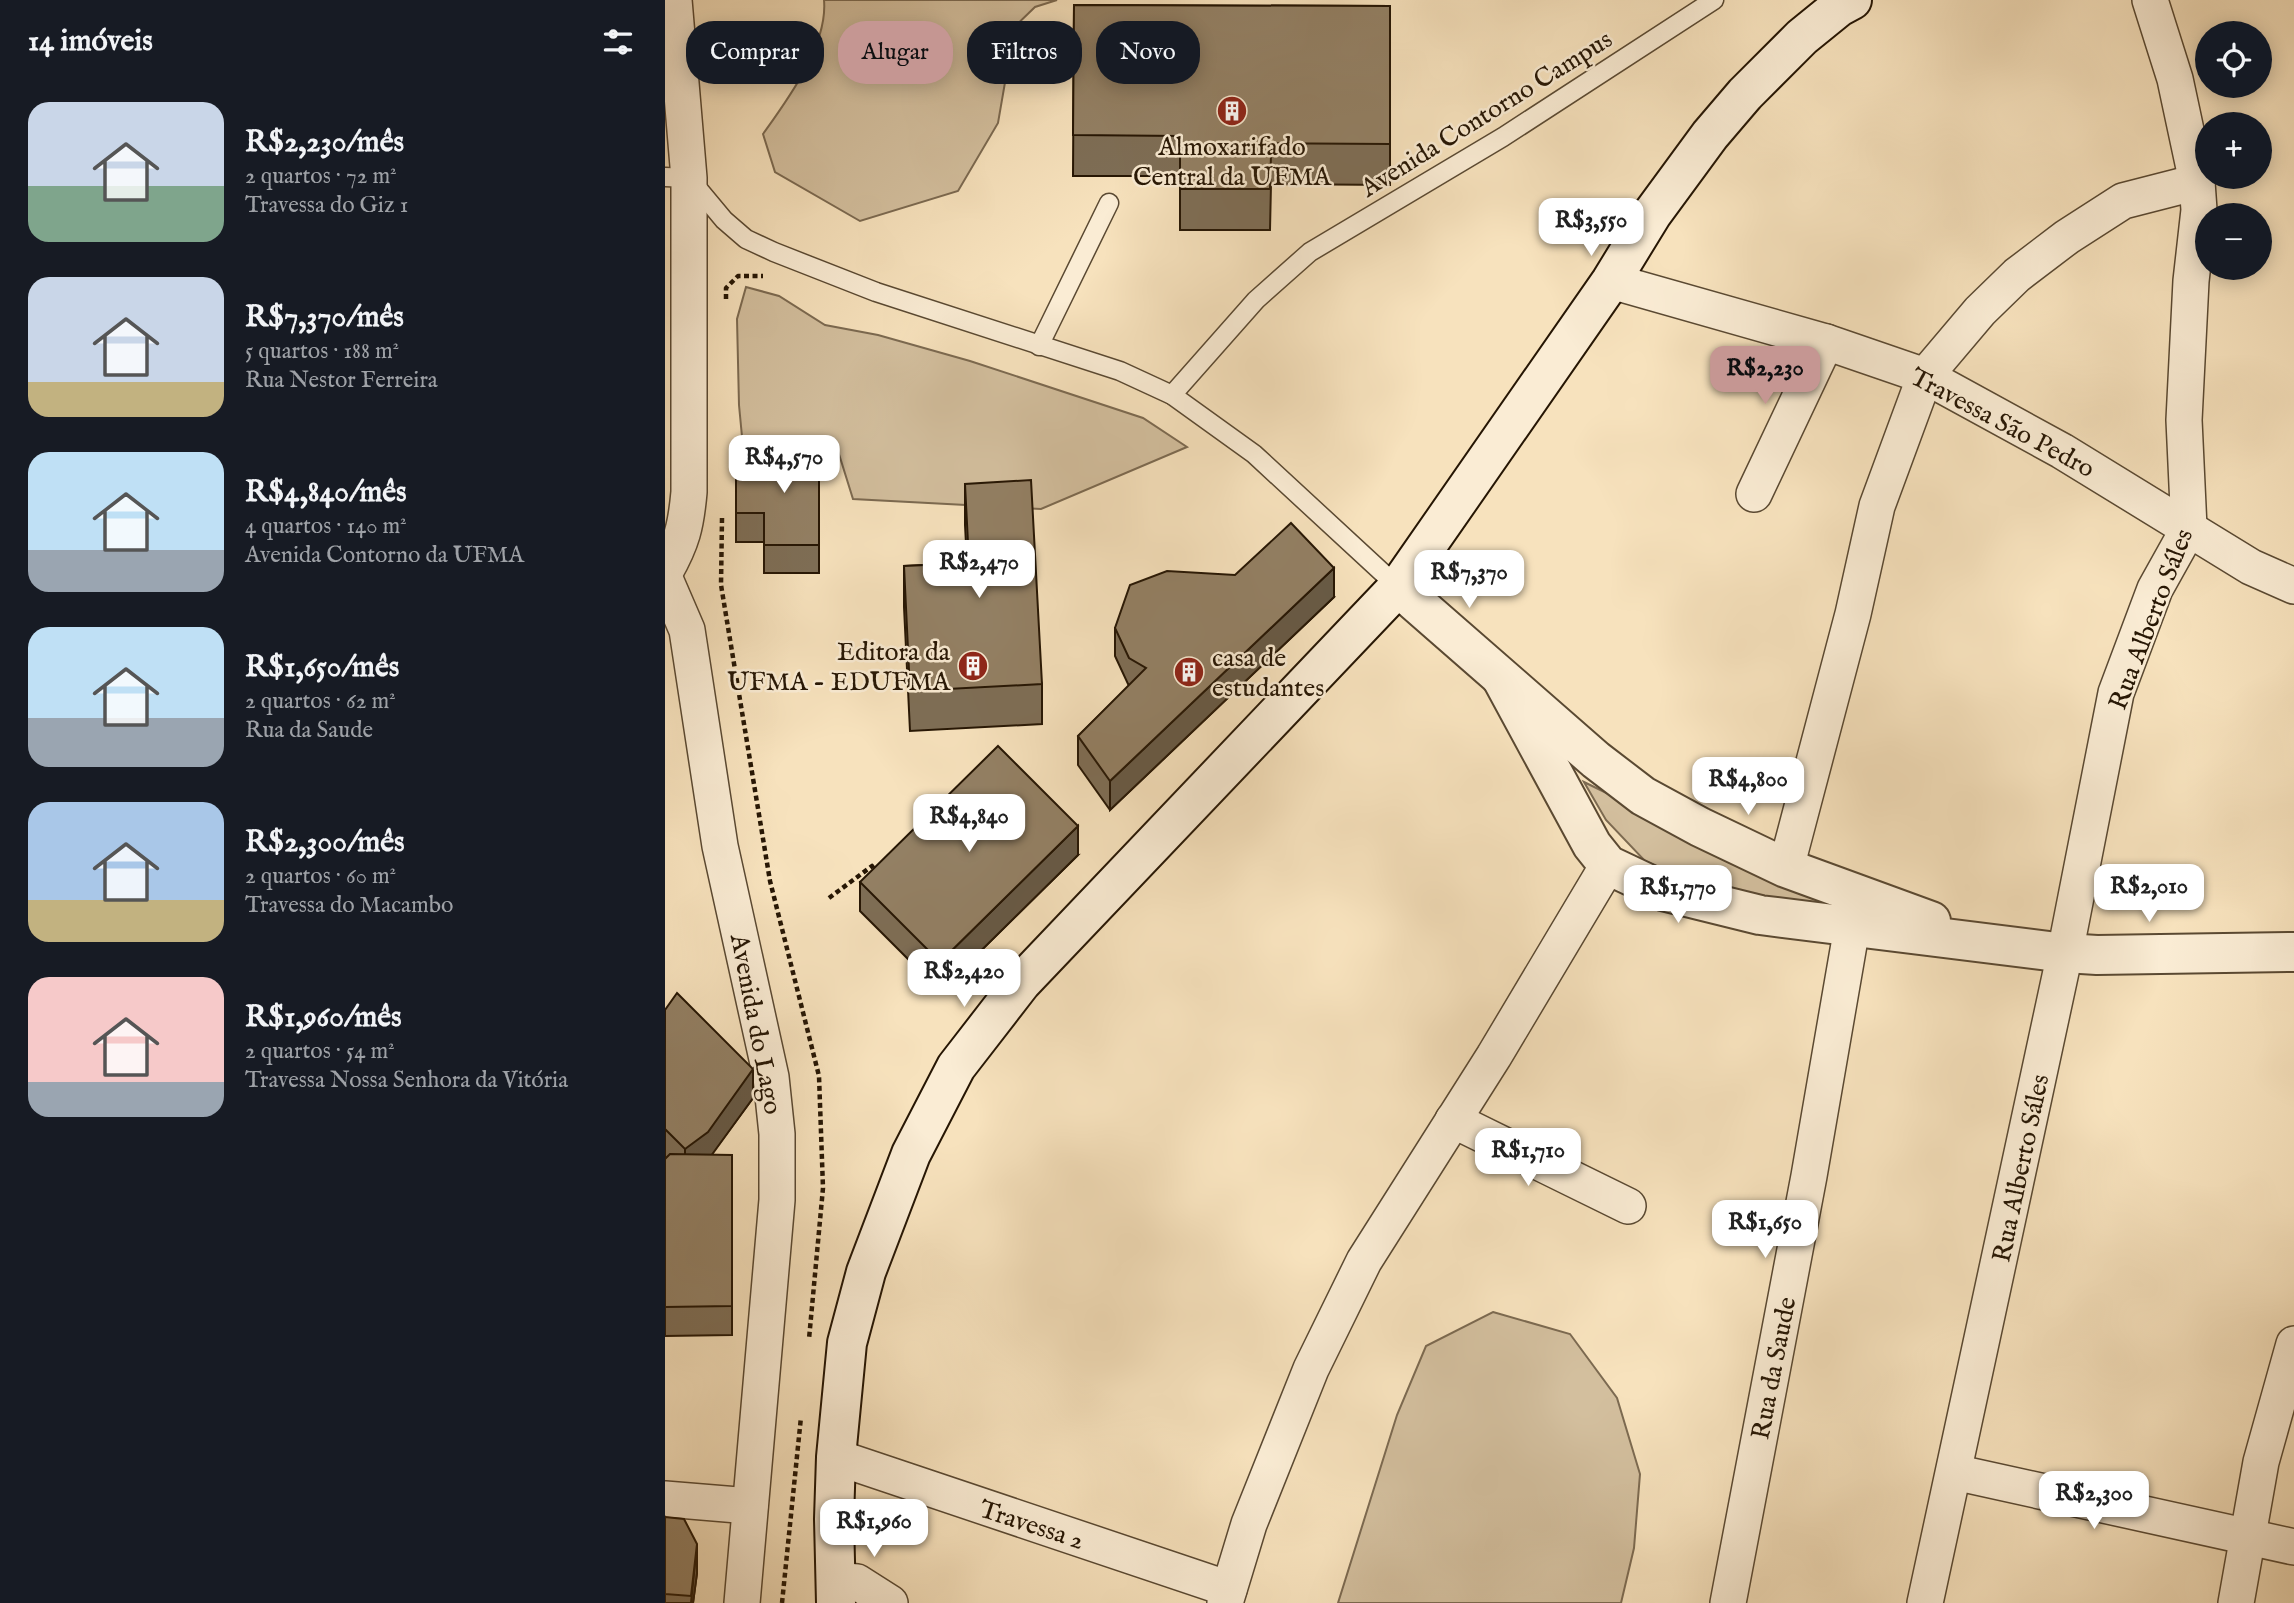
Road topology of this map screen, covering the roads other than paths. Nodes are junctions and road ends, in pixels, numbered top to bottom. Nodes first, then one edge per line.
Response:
1 (674, 0) edge
2 (1714, 0) edge
3 (1852, 0) edge
4 (2150, 0) edge
5 (2195, 173) edge
6 (677, 177) edge
7 (2195, 183) edge
8 (2198, 189) edge
9 (1109, 203) dead end
10 (1611, 281) junction
11 (1826, 342) junction
12 (1039, 346) junction
13 (1926, 376) junction
14 (1172, 395) junction
15 (1754, 494) dead end
16 (2189, 528) junction
17 (665, 572) edge
18 (665, 579) edge
19 (2294, 586) edge
20 (1398, 587) junction
21 (1501, 679) junction
22 (1608, 865) junction
23 (1786, 868) junction
24 (1852, 927) junction
25 (2000, 943) junction
26 (2294, 952) edge
27 (2065, 953) junction
28 (1453, 1120) junction
29 (1628, 1206) dead end
30 (2294, 1344) edge
31 (836, 1457) junction
32 (1954, 1472) junction
33 (665, 1499) edge
34 (750, 1506) junction
35 (2247, 1535) junction
36 (2294, 1547) edge
37 (835, 1591) edge
38 (1227, 1596) edge
39 (742, 1603) edge
40 (890, 1603) edge
41 (1728, 1603) edge
42 (1925, 1603) edge
43 (2236, 1603) edge

1 - 6 street
2 - 14 lane, Avenida Contorno Campus
3 - 10 main road
4 - 5 street, Rua Alberto Sáles
6 - 12 lane
6 - 17 street
7 - 13 street
8 - 16 street, Rua Alberto Sáles
9 - 12 lane
10 - 11 street, Travessa São Pedro
10 - 20 main road
11 - 13 street, Travessa São Pedro
11 - 15 street
12 - 14 lane
13 - 16 street, Travessa São Pedro
13 - 23 street
14 - 20 lane
16 - 19 street, Travessa São Pedro
16 - 27 street, Rua Alberto Sáles
18 - 34 street, Avenida do Lago
20 - 21 main road
20 - 31 main road
21 - 22 main road
21 - 23 main road
22 - 24 main road
22 - 28 street
23 - 25 main road
24 - 25 main road
24 - 41 street, Rua da Saude
25 - 27 main road
26 - 27 main road
27 - 32 street, Rua Alberto Sáles
28 - 29 street
28 - 38 street
30 - 35 street
31 - 37 main road
31 - 38 street, Travessa 2
32 - 35 street
32 - 42 street, Rua Alberto Sáles
33 - 34 street
34 - 39 street, Avenida do Lago
35 - 36 street
35 - 43 street
37 - 40 street

